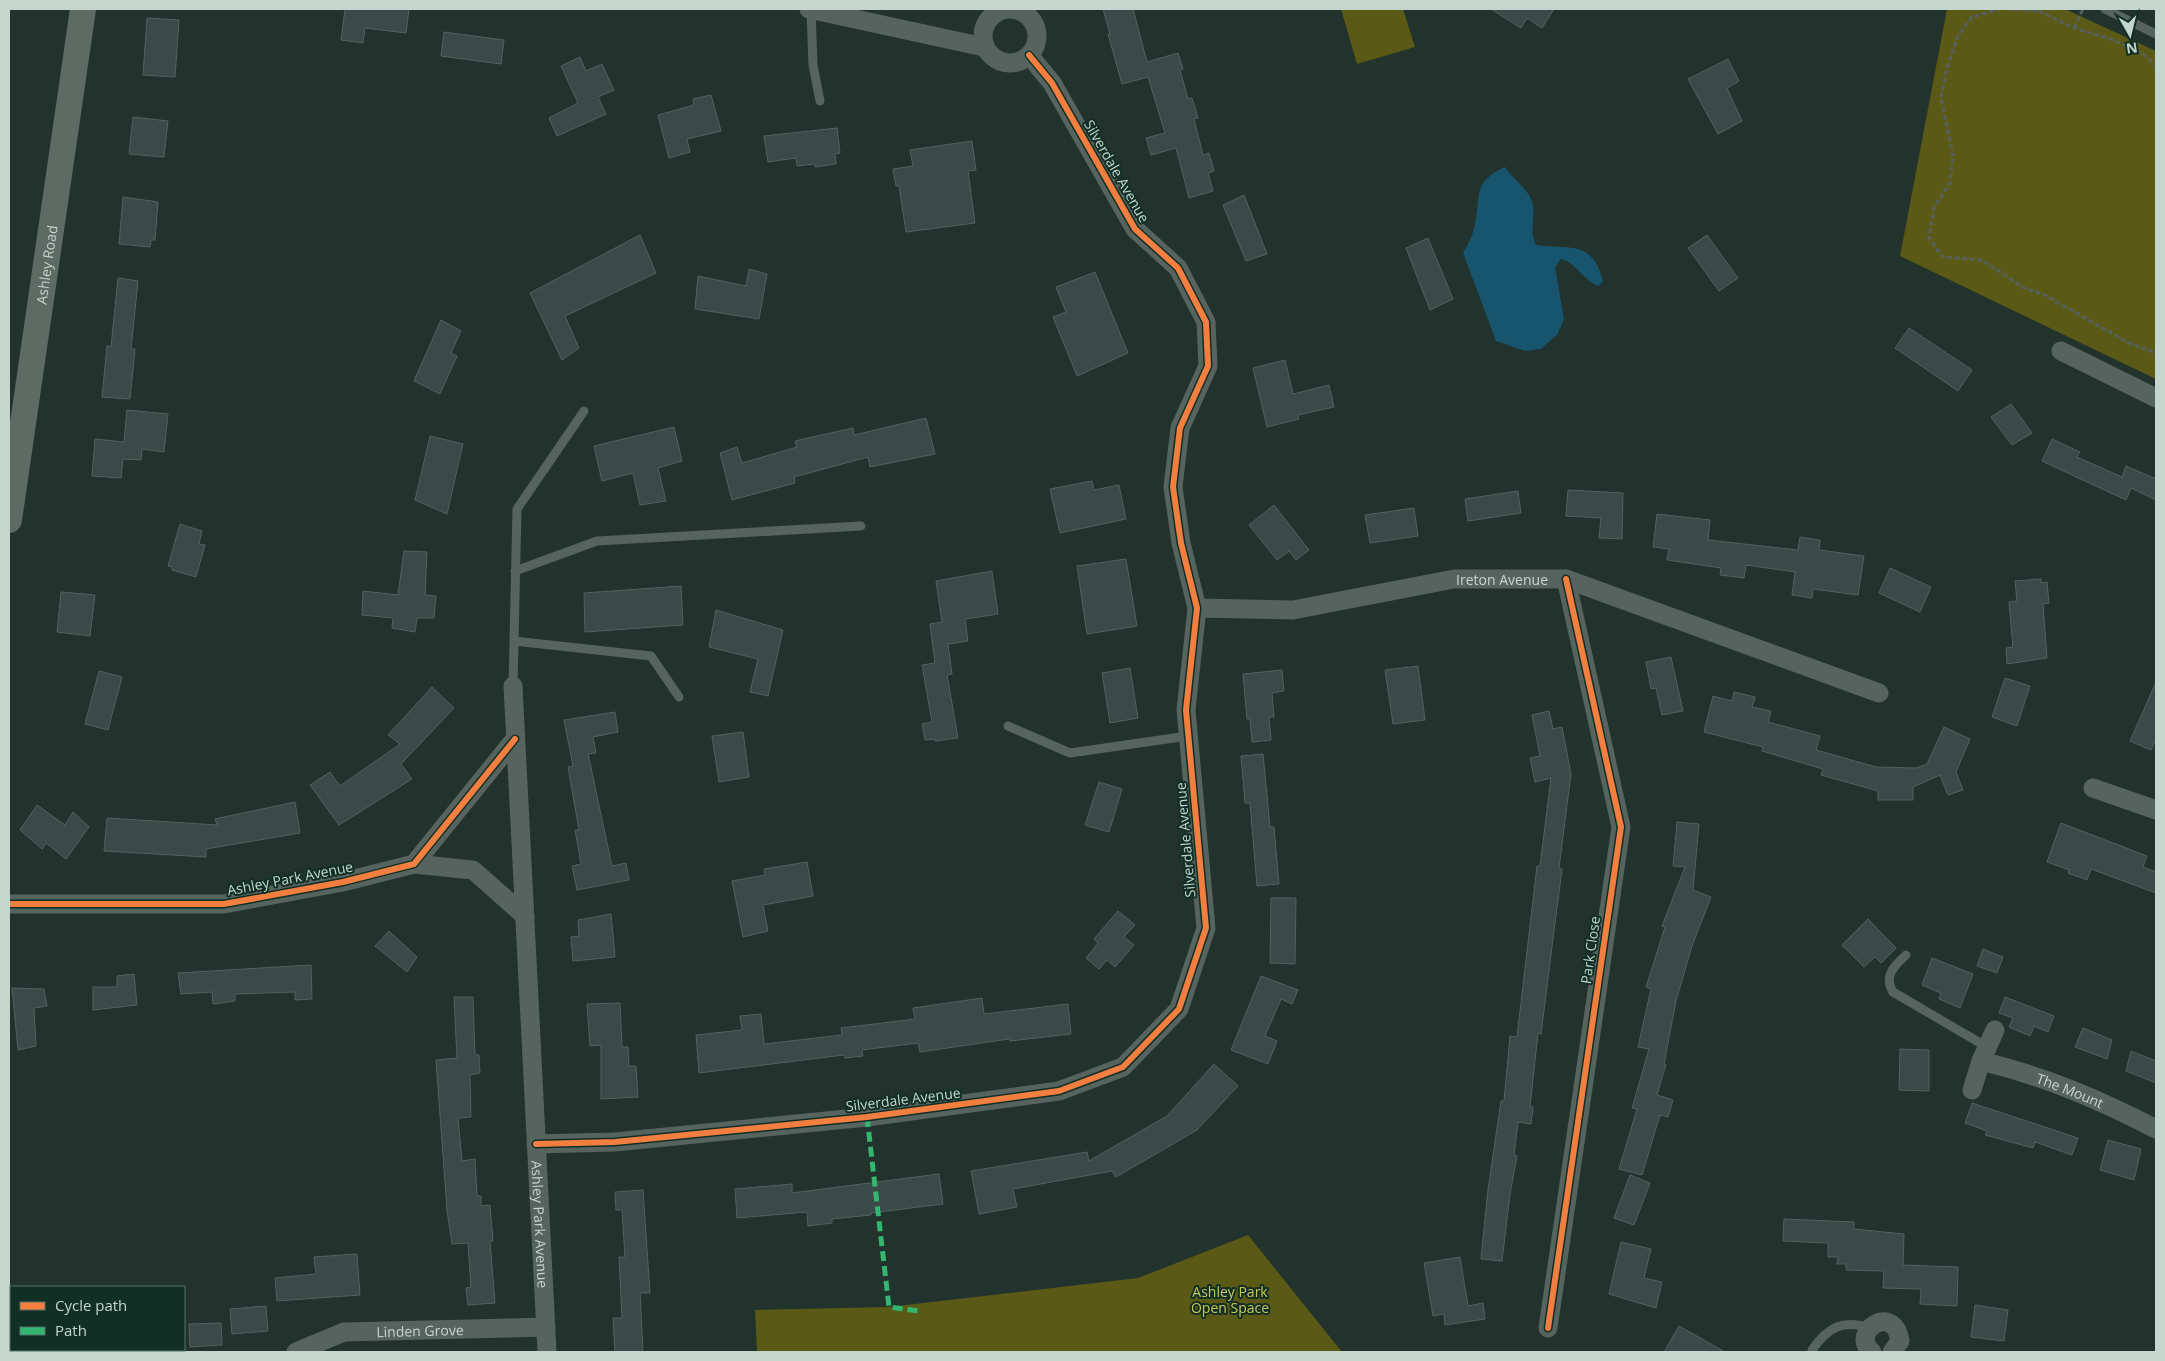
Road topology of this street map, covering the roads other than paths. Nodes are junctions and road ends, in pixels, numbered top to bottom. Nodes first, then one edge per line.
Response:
1 (83, 9) edge
2 (810, 9) edge
3 (1010, 9) edge
4 (2105, 9) edge
5 (2156, 34) edge
6 (984, 47) junction
7 (1029, 55) junction
8 (820, 101) dead end
9 (2061, 351) dead end
10 (2156, 398) edge
11 (584, 411) dead end
12 (9, 520) edge
13 (861, 526) dead end
14 (515, 571) junction
15 (1566, 579) junction
16 (1197, 608) junction
17 (514, 641) junction
18 (513, 686) joint
19 (1879, 693) dead end
20 (679, 696) dead end
21 (1008, 726) dead end
22 (1188, 736) junction
23 (515, 739) junction
24 (2093, 788) dead end
25 (2156, 810) edge
26 (414, 864) junction
27 (9, 904) edge
28 (525, 916) junction
29 (1906, 955) dead end
30 (1995, 1030) dead end
31 (1984, 1054) junction
32 (1972, 1090) dead end
33 (2156, 1129) edge
34 (536, 1144) junction
35 (546, 1327) junction
36 (1548, 1328) dead end
37 (1870, 1328) junction
38 (1814, 1351) edge
39 (296, 1352) edge
40 (547, 1352) edge
41 (1803, 1352) edge
42 (1872, 1352) edge
43 (1896, 1352) edge

1 - 12 main road, Ashley Road
2 - 6 street
2 - 8 lane
3 - 6 street
3 - 7 street
4 - 5 lane
6 - 7 street
7 - 16 street, Silverdale Avenue
9 - 10 street
11 - 14 lane
13 - 14 lane
14 - 17 lane
15 - 16 street, Ireton Avenue
15 - 19 street, Ireton Avenue
15 - 36 street, Park Close
16 - 22 street, Silverdale Avenue
17 - 18 lane
17 - 20 lane
18 - 23 street, Ashley Park Avenue
21 - 22 lane
22 - 34 street, Silverdale Avenue
23 - 26 street
23 - 28 street, Ashley Park Avenue
24 - 25 street
26 - 27 street, Ashley Park Avenue
26 - 28 street, Ashley Park Avenue
28 - 34 street, Ashley Park Avenue
29 - 31 lane
30 - 31 street
31 - 32 street
31 - 33 street, The Mount
34 - 35 street, Ashley Park Avenue
35 - 39 street, Linden Grove
35 - 40 street, Ashley Park Avenue
37 - 38 lane
37 - 42 street
37 - 43 street
38 - 41 lane

